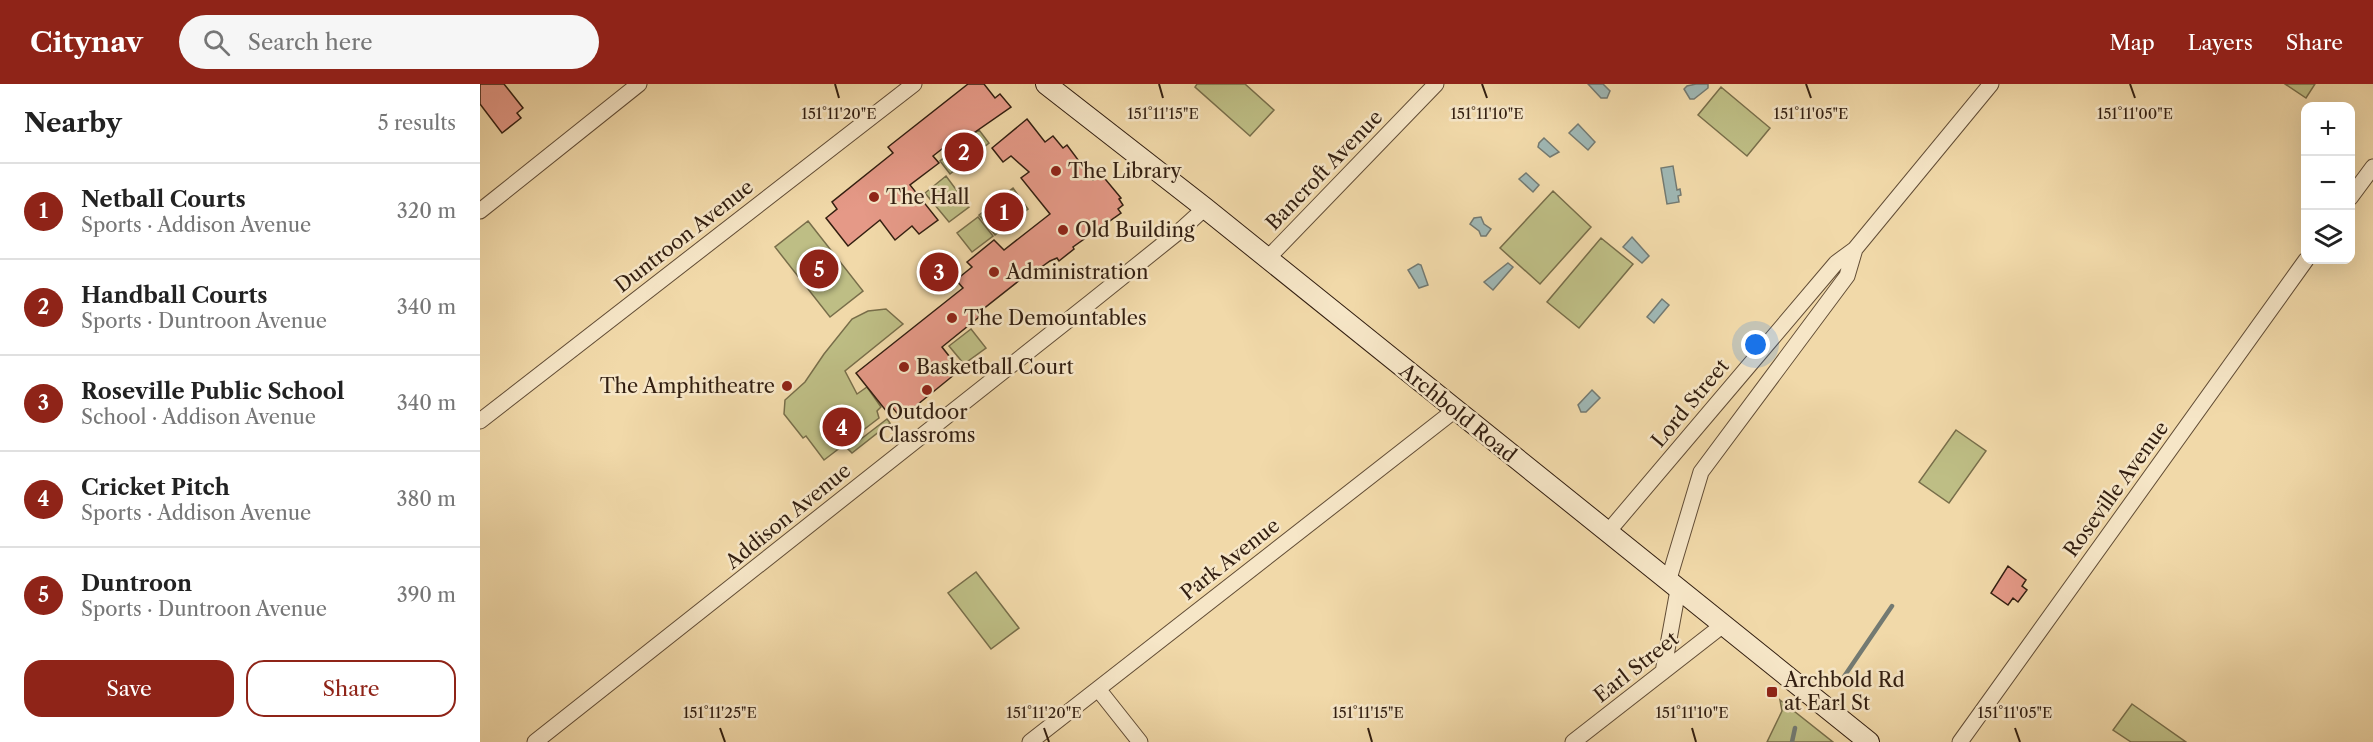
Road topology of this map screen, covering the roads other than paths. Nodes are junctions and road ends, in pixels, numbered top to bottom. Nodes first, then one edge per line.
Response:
1 (639, 84) edge
2 (914, 84) edge
3 (1046, 84) edge
4 (1436, 84) edge
5 (1991, 84) edge
6 (2373, 166) edge
7 (2355, 191) edge
8 (1205, 208) junction
9 (480, 211) edge
10 (1855, 249) junction
11 (1267, 259) junction
12 (2303, 264) edge
13 (1455, 410) junction
14 (480, 421) edge
15 (1607, 533) junction
16 (1673, 586) junction
17 (1723, 625) junction
18 (1664, 672) junction
19 (1098, 689) junction
20 (535, 742) edge
21 (1030, 742) edge
22 (1140, 742) edge
23 (1573, 742) edge
24 (1869, 742) edge
25 (1960, 742) edge

1 - 9 street
2 - 14 street, Duntroon Avenue
3 - 8 main road, Archbold Road
4 - 11 street, Bancroft Avenue
5 - 10 street, Lord Street
6 - 7 street
8 - 11 main road, Archbold Road
8 - 20 street, Addison Avenue
10 - 15 street, Lord Street
10 - 16 street, Lord Street
11 - 13 main road, Archbold Road
12 - 25 street, Roseville Avenue
13 - 15 main road, Archbold Road
13 - 19 street, Park Avenue
15 - 16 main road, Archbold Road
16 - 17 main road, Archbold Road
16 - 18 street, Lord Street
17 - 18 street, Earl Street
17 - 24 main road, Archbold Road
18 - 23 street, Earl Street
19 - 21 street, Park Avenue
19 - 22 street

